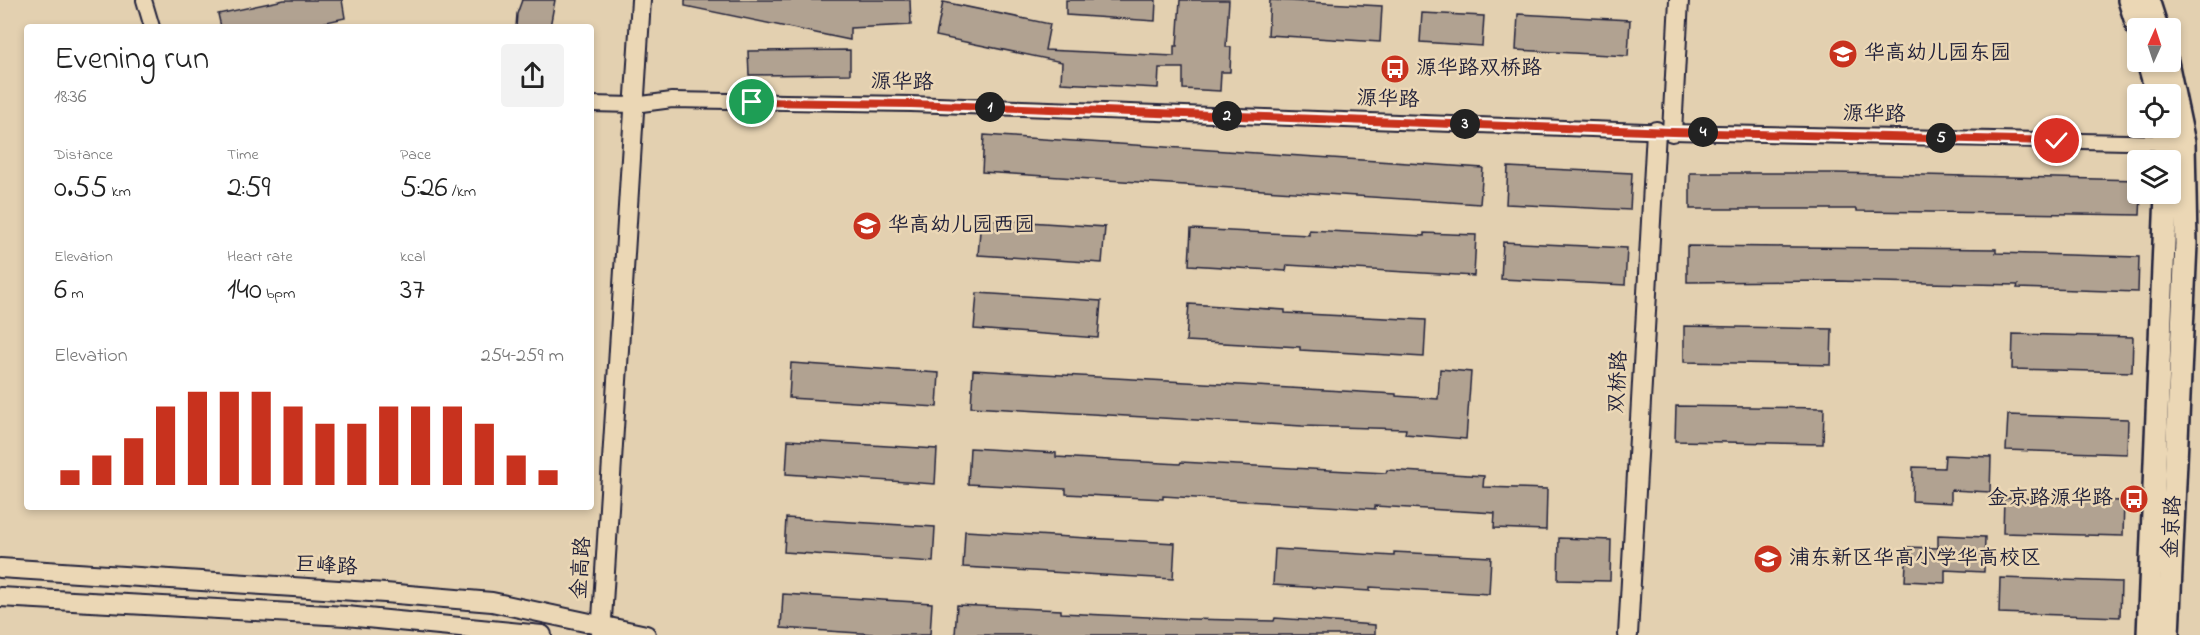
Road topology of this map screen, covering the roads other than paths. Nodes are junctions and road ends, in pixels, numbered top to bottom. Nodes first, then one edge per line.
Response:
1 (144, 0) edge
2 (641, 0) edge
3 (1679, 0) edge
4 (2129, 0) edge
5 (2148, 0) edge
6 (2135, 18) edge
7 (2154, 18) edge
8 (152, 24) edge
9 (2167, 72) edge
10 (594, 104) edge
11 (634, 105) junction
12 (1664, 131) junction
13 (2170, 144) edge
14 (2166, 204) edge
15 (0, 568) edge
16 (0, 597) edge
17 (601, 630) edge
18 (543, 635) edge
19 (646, 635) edge
20 (1628, 635) edge
21 (2148, 635) edge
22 (2168, 635) edge

1 - 8 street
2 - 11 main road, 金高路
3 - 12 main road, 双桥路
4 - 6 main road
5 - 7 main road
9 - 13 main road, 金京路
10 - 11 street, 源华路
11 - 12 street, 源华路
11 - 17 main road, 金高路
12 - 13 street, 源华路
12 - 20 main road, 双桥路
13 - 22 main road, 金京路
14 - 21 main road, 金京路
15 - 17 main road, 巨峰路
16 - 18 main road
17 - 19 main road, 巨峰路

